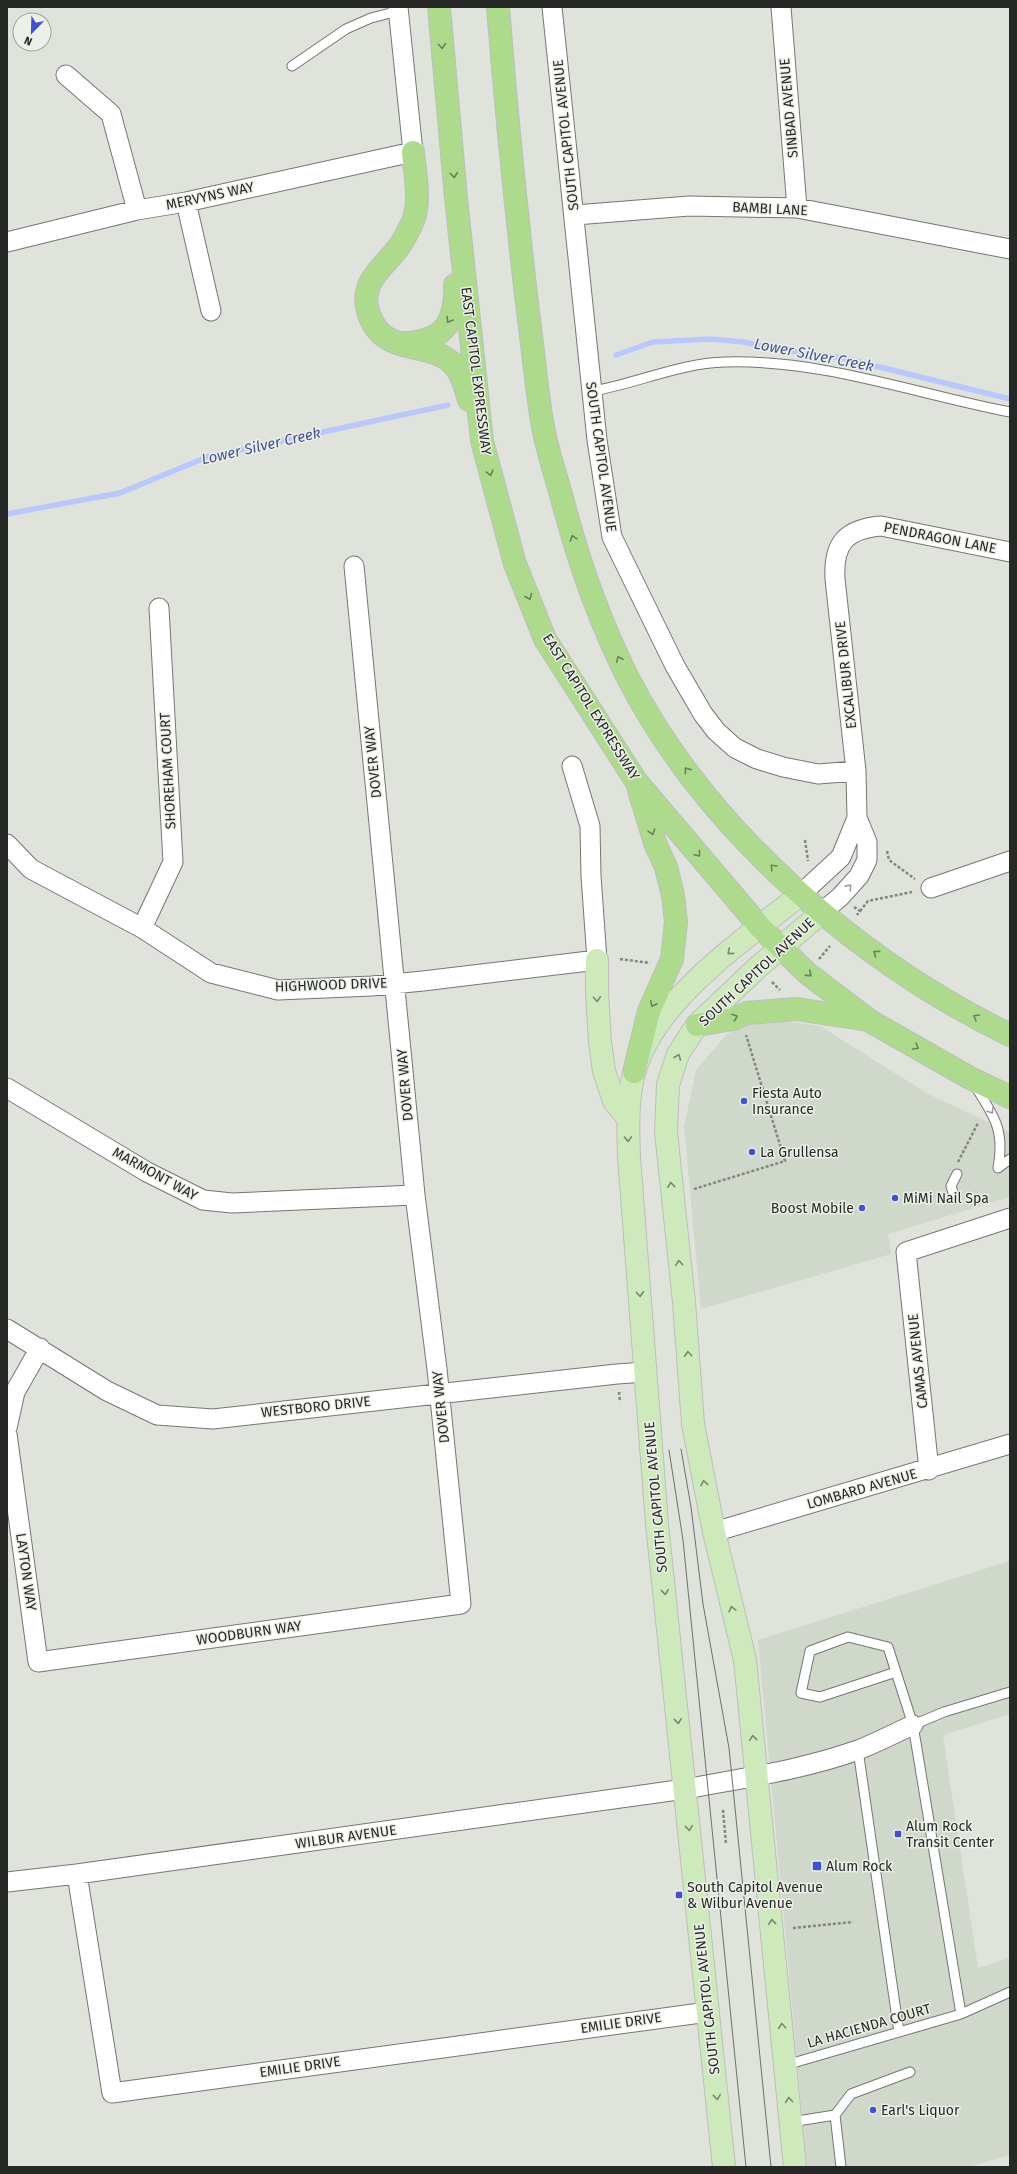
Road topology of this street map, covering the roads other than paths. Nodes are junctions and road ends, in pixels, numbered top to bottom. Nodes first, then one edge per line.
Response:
1 (439, 7) edge
2 (498, 7) edge
3 (552, 7) edge
4 (781, 7) edge
5 (398, 9) edge
6 (292, 66) dead end
7 (66, 76) dead end
8 (413, 152) junction
9 (456, 198) junction
10 (186, 202) junction
11 (797, 208) junction
12 (137, 210) junction
13 (575, 215) junction
14 (7, 242) edge
15 (1010, 249) edge
16 (211, 311) dead end
17 (398, 344) junction
18 (592, 391) junction
19 (1010, 412) edge
20 (482, 441) junction
21 (848, 535) joint
22 (1010, 552) edge
23 (354, 566) dead end
24 (159, 608) dead end
25 (572, 766) dead end
26 (856, 771) junction
27 (636, 781) junction
28 (857, 818) junction
29 (7, 844) edge
30 (1010, 861) edge
31 (931, 888) road end
32 (800, 895) junction
33 (821, 913) junction
34 (760, 927) junction
35 (142, 928) junction
36 (781, 947) junction
37 (597, 960) junction
38 (395, 984) junction
39 (870, 1020) junction
40 (697, 1025) junction
41 (1010, 1035) edge
42 (634, 1072) junction
43 (970, 1078) junction
44 (7, 1088) edge
45 (1010, 1097) edge
46 (627, 1117) junction
47 (1010, 1160) edge
48 (957, 1174) road end
49 (415, 1195) junction
50 (955, 1199) dead end
51 (1010, 1218) edge
52 (7, 1329) edge
53 (40, 1348) junction
54 (646, 1372) junction
55 (440, 1394) junction
56 (7, 1428) edge
57 (7, 1434) edge
58 (1010, 1444) edge
59 (929, 1470) junction
60 (714, 1532) junction
61 (460, 1604) joint
62 (38, 1662) joint
63 (896, 1672) junction
64 (1010, 1692) edge
65 (913, 1725) junction
66 (858, 1750) junction
67 (757, 1776) junction
68 (685, 1789) junction
69 (77, 1874) junction
70 (7, 1882) edge
71 (1010, 1992) edge
72 (708, 2012) junction
73 (961, 2014) junction
74 (899, 2032) junction
75 (786, 2065) junction
76 (910, 2072) dead end
77 (835, 2115) junction
78 (791, 2122) junction
79 (724, 2167) edge
80 (795, 2167) edge
81 (841, 2167) edge

1 -> 9 highway, EAST CAPITOL EXPRESSWAY
32 -> 2 highway
3 - 13 street, SOUTH CAPITOL AVENUE
4 - 11 street, SINBAD AVENUE
5 - 6 lane
5 - 8 street
7 - 12 street
8 - 10 street, MERVYNS WAY
8 - 17 highway
9 -> 17 highway
9 - 20 highway, EAST CAPITOL EXPRESSWAY
10 - 12 street, MERVYNS WAY
10 - 16 street
11 - 13 street, BAMBI LANE
11 - 15 street, BAMBI LANE
12 - 14 street, MERVYNS WAY
13 - 18 street, SOUTH CAPITOL AVENUE
17 - 20 highway
18 - 19 lane
18 - 26 street, SOUTH CAPITOL AVENUE
20 -> 27 highway, EAST CAPITOL EXPRESSWAY
21 - 22 street, PENDRAGON LANE
21 - 26 street, EXCALIBUR DRIVE
23 - 38 street, DOVER WAY
24 - 35 street, SHOREHAM COURT
25 - 37 street
26 - 28 street, EXCALIBUR DRIVE
27 -> 34 highway, EAST CAPITOL EXPRESSWAY
27 -> 42 highway
28 - 32 street, EXCALIBUR DRIVE
33 -> 28 street, EXCALIBUR DRIVE
29 - 35 street, HIGHWOOD DRIVE
30 - 31 street
32 - 33 highway
32 - 34 main road, SOUTH CAPITOL AVENUE
33 - 36 main road, SOUTH CAPITOL AVENUE
41 -> 33 highway
34 - 36 highway, EAST CAPITOL EXPRESSWAY
34 -> 42 main road, SOUTH CAPITOL AVENUE
35 - 38 street, HIGHWOOD DRIVE
36 -> 39 highway, EAST CAPITOL EXPRESSWAY
36 - 40 main road, SOUTH CAPITOL AVENUE
37 - 38 street, HIGHWOOD DRIVE
37 -> 46 main road
38 - 49 street, DOVER WAY
40 -> 39 highway
39 -> 43 highway, EAST CAPITOL EXPRESSWAY
60 -> 40 main road, SOUTH CAPITOL AVENUE
42 - 46 main road, SOUTH CAPITOL AVENUE
43 - 45 highway, EAST CAPITOL EXPRESSWAY
43 -> 47 lane
44 - 49 street, MARMONT WAY
46 -> 54 main road, SOUTH CAPITOL AVENUE
48 - 50 lane
49 - 55 street, DOVER WAY
51 - 59 street, CAMAS AVENUE
52 - 53 street, WESTBORO DRIVE
53 - 55 street, WESTBORO DRIVE
53 - 56 street
54 - 55 street, WESTBORO DRIVE
54 -> 68 main road, SOUTH CAPITOL AVENUE
55 - 61 street, DOVER WAY
57 - 62 street, LAYTON WAY
58 - 59 street, LOMBARD AVENUE
59 - 60 street, LOMBARD AVENUE
67 -> 60 main road, SOUTH CAPITOL AVENUE
61 - 62 street, WOODBURN WAY
63 - 63 lane
63 - 65 lane
64 - 65 lane
65 - 66 street, WILBUR AVENUE
65 - 73 lane
66 - 67 street, WILBUR AVENUE
66 - 74 lane
67 - 68 street, WILBUR AVENUE
75 -> 67 main road, SOUTH CAPITOL AVENUE
68 - 69 street, WILBUR AVENUE
68 -> 72 main road, SOUTH CAPITOL AVENUE
69 - 70 street, WILBUR AVENUE
69 - 72 street, EMILIE DRIVE
71 - 73 lane, LA HACIENDA COURT
72 -> 79 main road, SOUTH CAPITOL AVENUE
73 - 74 lane, LA HACIENDA COURT
74 - 75 lane, LA HACIENDA COURT
78 -> 75 main road, SOUTH CAPITOL AVENUE
76 - 77 lane
77 - 78 lane
77 - 81 lane
78 - 80 main road, SOUTH CAPITOL AVENUE

